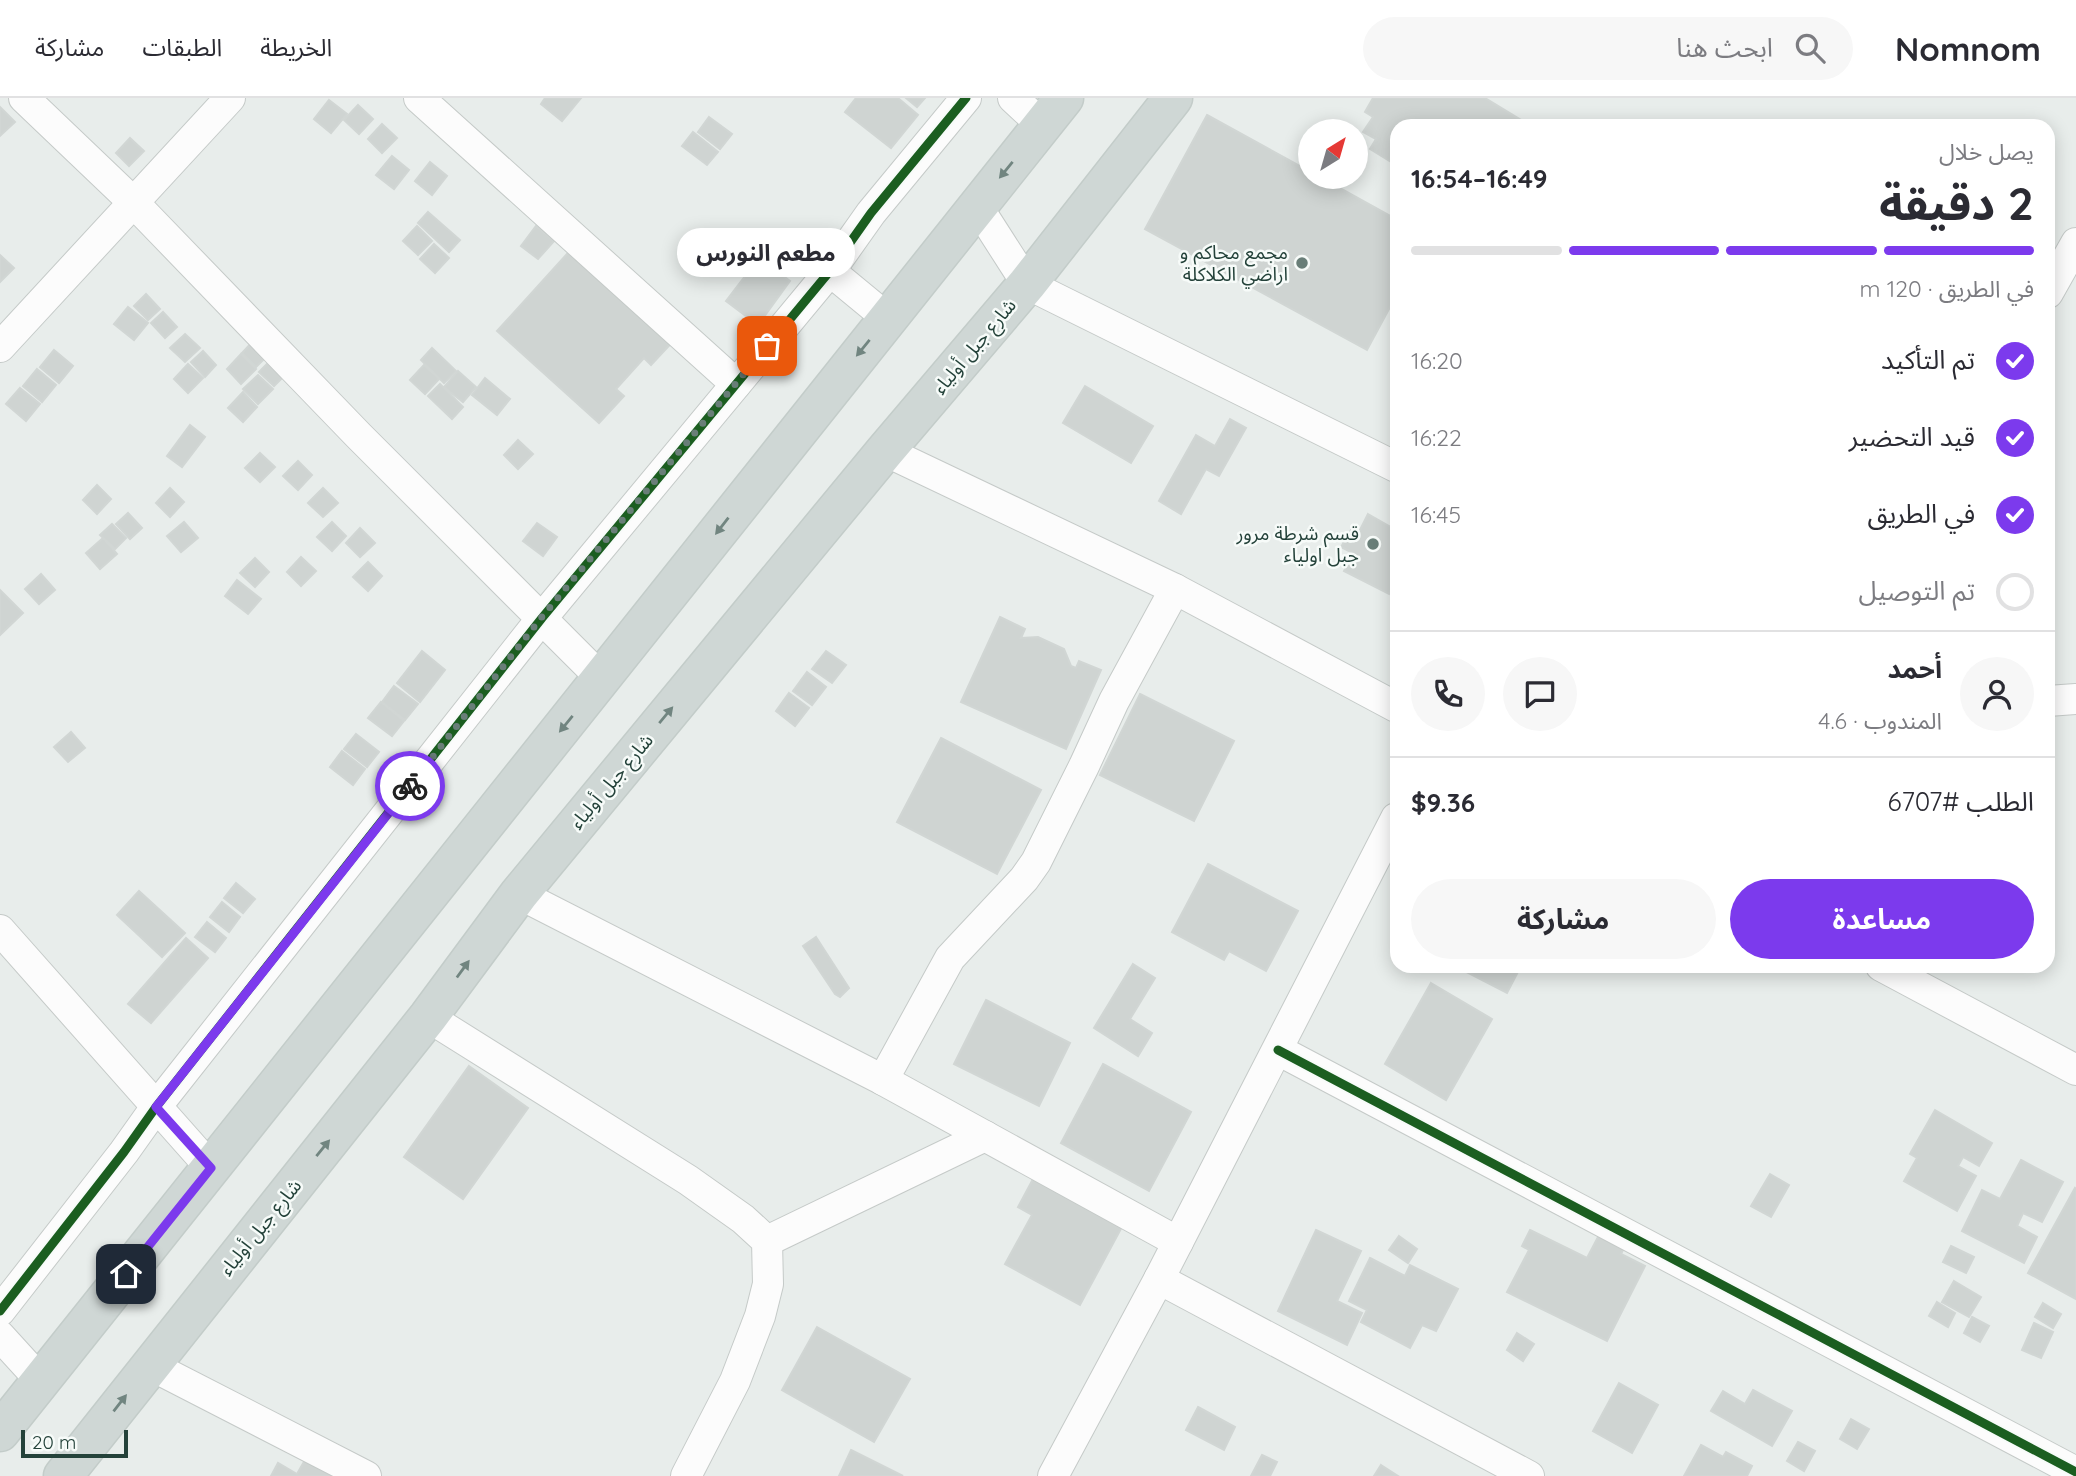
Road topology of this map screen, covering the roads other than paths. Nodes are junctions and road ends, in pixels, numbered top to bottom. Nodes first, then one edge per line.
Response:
1 (24, 98) edge
2 (230, 98) edge
3 (419, 98) edge
4 (966, 98) edge
5 (1013, 98) edge
6 (1173, 98) edge
7 (1053, 111) edge
8 (133, 202) junction
9 (977, 206) junction
10 (2076, 243) edge
11 (830, 271) junction
12 (2055, 280) edge
13 (1027, 284) junction
14 (887, 318) junction
15 (0, 347) edge
16 (736, 384) junction
17 (885, 451) junction
18 (1390, 464) edge
19 (1175, 589) junction
20 (541, 618) junction
21 (602, 679) junction
22 (2076, 699) edge
23 (2055, 701) edge
24 (1390, 704) edge
25 (1390, 830) edge
26 (519, 894) junction
27 (0, 930) edge
28 (1894, 973) edge
29 (428, 1017) junction
30 (1278, 1050) junction
31 (2076, 1070) edge
32 (883, 1080) junction
33 (156, 1107) junction
34 (985, 1136) junction
35 (211, 1168) junction
36 (767, 1241) junction
37 (1178, 1242) junction
38 (1159, 1279) junction
39 (0, 1311) edge
40 (0, 1336) edge
41 (150, 1365) junction
42 (41, 1381) junction
43 (0, 1432) edge
44 (2076, 1472) edge
45 (63, 1476) edge
46 (366, 1476) edge
47 (686, 1476) edge
48 (1052, 1476) edge
49 (1529, 1476) edge

1 - 8 street
2 - 8 street
3 - 16 street
4 - 11 street
5 - 7 street
6 - 13 main road, شارع جبل أولياء
7 -> 9 main road
8 - 15 street
8 - 20 street
9 - 13 street
9 - 14 main road
10 - 12 street
11 - 14 street
11 - 16 street
13 - 17 main road, شارع جبل أولياء
13 - 18 street
14 -> 21 main road
16 - 20 street
17 - 19 street
26 -> 17 main road, شارع جبل أولياء
19 - 24 street
19 - 32 street
20 - 21 street
20 - 33 street
21 -> 35 main road
22 - 23 street
25 - 30 street
29 -> 26 main road, شارع جبل أولياء
26 - 32 street
27 - 33 street
28 - 31 street
29 - 36 street
41 -> 29 main road, شارع جبل أولياء
30 - 37 street
30 - 44 street
32 - 34 street
33 - 35 street
33 - 39 street
34 - 36 street
34 - 37 street
35 - 42 main road
36 - 47 street
37 - 38 street
38 - 48 street
38 - 49 street
40 - 42 street
45 -> 41 main road, شارع جبل أولياء
41 - 46 street
42 - 43 main road

